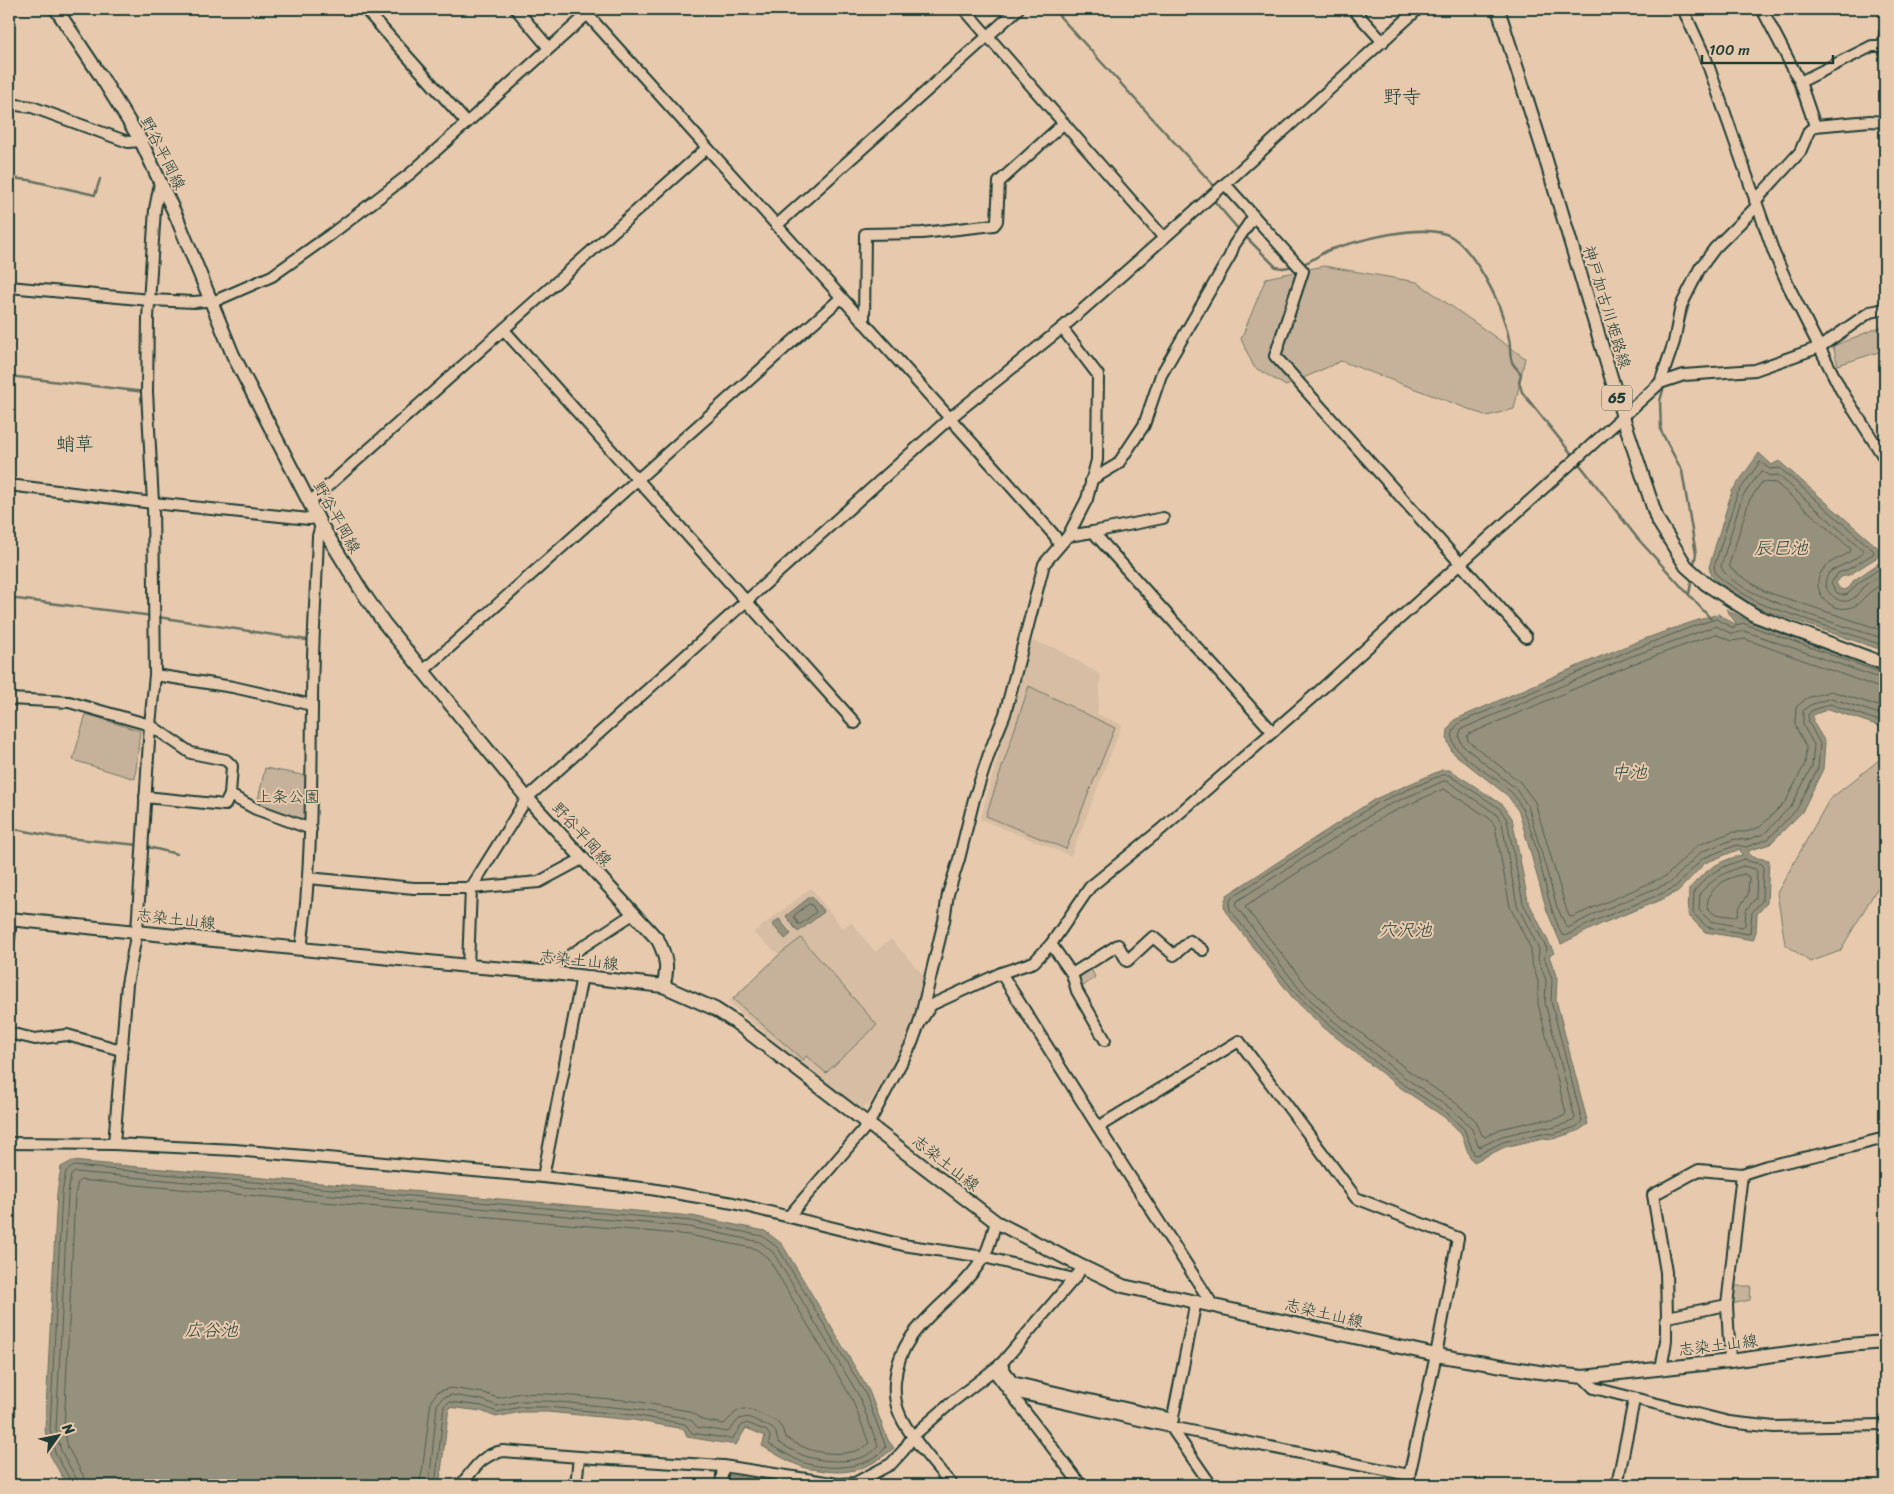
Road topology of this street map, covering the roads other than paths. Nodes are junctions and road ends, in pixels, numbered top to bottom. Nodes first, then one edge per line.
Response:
1 (56, 9) edge
2 (365, 9) edge
3 (516, 9) edge
4 (964, 9) edge
5 (1018, 9) edge
6 (1353, 9) edge
7 (1418, 9) edge
8 (1498, 9) edge
9 (1683, 9) edge
10 (1762, 9) edge
11 (590, 11) edge
12 (1885, 32) edge
13 (988, 35) junction
14 (1383, 42) junction
15 (1884, 46) edge
16 (549, 48) junction
17 (1800, 82) junction
18 (9, 104) edge
19 (466, 122) junction
20 (1885, 122) edge
21 (1064, 124) junction
22 (1816, 126) junction
23 (141, 141) junction
24 (707, 148) junction
25 (160, 183) junction
26 (1225, 184) junction
27 (1756, 204) junction
28 (1254, 216) junction
29 (776, 224) junction
30 (1164, 238) junction
31 (9, 287) edge
32 (841, 298) junction
33 (150, 300) junction
34 (210, 300) junction
35 (1885, 309) edge
36 (864, 323) junction
37 (1062, 328) junction
38 (504, 330) junction
39 (1820, 346) junction
40 (1660, 383) junction
41 (950, 418) junction
42 (1623, 418) junction
43 (1885, 459) edge
44 (637, 480) junction
45 (1092, 480) junction
46 (9, 485) edge
47 (310, 502) junction
48 (153, 503) junction
49 (1163, 518) dead end
50 (320, 521) junction
51 (1093, 532) junction
52 (1068, 536) junction
53 (1059, 546) junction
54 (1460, 565) junction
55 (746, 601) junction
56 (1526, 637) dead end
57 (1885, 664) edge
58 (423, 671) junction
59 (155, 675) junction
60 (9, 700) edge
61 (312, 705) junction
62 (855, 723) dead end
63 (150, 725) junction
64 (1272, 731) junction
65 (230, 795) junction
66 (146, 797) junction
67 (527, 798) junction
68 (311, 829) junction
69 (582, 859) junction
70 (308, 878) junction
71 (472, 888) junction
72 (632, 914) junction
73 (10, 919) edge
74 (137, 932) junction
75 (9, 939) edge
76 (1050, 944) junction
77 (301, 949) junction
78 (1203, 950) dead end
79 (468, 966) junction
80 (544, 972) junction
81 (1001, 973) junction
82 (1072, 974) junction
83 (582, 976) junction
84 (663, 986) junction
85 (919, 1024) junction
86 (9, 1033) edge
87 (1105, 1040) dead end
88 (121, 1050) junction
89 (869, 1123) junction
90 (1098, 1127) junction
91 (1885, 1138) edge
92 (9, 1143) edge
93 (114, 1144) junction
94 (1742, 1174) junction
95 (542, 1177) junction
96 (789, 1216) junction
97 (996, 1222) junction
98 (984, 1257) junction
99 (1083, 1268) junction
100 (1074, 1279) junction
101 (1196, 1301) junction
102 (1212, 1304) junction
103 (1727, 1305) junction
104 (1668, 1317) junction
105 (1885, 1342) edge
106 (1436, 1354) junction
107 (1730, 1361) junction
108 (997, 1367) junction
109 (1661, 1368) junction
110 (1583, 1377) junction
111 (1009, 1390) junction
112 (1634, 1400) junction
113 (1172, 1423) junction
114 (1885, 1425) edge
115 (913, 1436) junction
116 (579, 1457) junction
117 (723, 1466) junction
118 (1408, 1480) edge
119 (461, 1485) edge
120 (576, 1485) edge
121 (721, 1485) edge
122 (952, 1485) edge
123 (1081, 1485) edge
124 (1211, 1485) edge
125 (1617, 1485) edge

1 - 23 main road, 野谷平岡線
2 - 19 street
3 - 16 street
4 - 13 street
5 - 13 street
6 - 14 street
7 - 14 street
8 - 42 main road, 神戸加古川姫路線 / 65
9 - 27 street
10 - 17 street
11 - 16 street
11 - 24 street
12 - 15 street
13 - 21 street
13 - 29 street
14 - 26 street
15 - 17 street
16 - 19 street
17 - 22 street
18 - 23 street
19 - 34 street
20 - 22 street
21 - 30 street
21 - 36 street
22 - 27 street
23 - 25 main road, 野谷平岡線
24 - 29 street
24 - 38 street
25 - 33 street
25 - 34 main road, 野谷平岡線
26 - 28 street
26 - 30 street
27 - 39 street
27 - 40 street
28 - 45 street
28 - 54 street
29 - 32 street
30 - 37 street
31 - 33 street
32 - 36 street
32 - 44 street
33 - 34 street
33 - 48 street
34 - 47 main road, 野谷平岡線
35 - 39 street
36 - 41 street
37 - 41 street
37 - 45 street
38 - 44 street
38 - 47 street
39 - 40 street
39 - 43 street
40 - 42 street
41 - 53 street
41 - 55 street
42 - 54 street
42 - 57 main road, 神戸加古川姫路線 / 65
44 - 55 street
44 - 58 street
45 - 52 street
46 - 48 street
47 - 50 main road, 野谷平岡線
48 - 50 street
48 - 59 street
49 - 51 street
50 - 58 main road, 野谷平岡線
50 - 61 street
51 - 52 street
51 - 64 street
52 - 53 street
53 - 85 street
54 - 56 street
54 - 64 street
55 - 62 street
55 - 67 street
58 - 67 main road, 野谷平岡線
59 - 61 street
59 - 63 street
60 - 63 street
61 - 68 street
63 - 65 street
63 - 66 street
64 - 76 street
65 - 66 street
65 - 68 street
66 - 74 street
67 - 69 main road, 野谷平岡線
67 - 71 street
68 - 70 street
69 - 71 street
69 - 72 main road, 野谷平岡線
70 - 71 street
70 - 77 street
71 - 79 street
72 - 80 street
72 - 84 main road, 野谷平岡線
73 - 74 main road, 志染土山線
73 - 75 street
74 - 77 main road, 志染土山線
74 - 88 street
76 - 81 street
76 - 82 street
77 - 79 main road, 志染土山線
78 - 82 street
79 - 80 main road, 志染土山線
80 - 83 main road, 志染土山線
81 - 85 street
81 - 90 street
82 - 87 street
83 - 84 main road, 志染土山線
83 - 95 street
84 - 89 main road, 志染土山線
85 - 89 street
86 - 88 street
88 - 93 street
89 - 96 street
89 - 97 main road, 志染土山線
90 - 102 street
90 - 106 street
91 - 94 street
92 - 93 street
93 - 95 street
94 - 103 street
94 - 104 street
95 - 96 street
96 - 98 street
97 - 98 street
97 - 99 main road, 志染土山線
98 - 100 street
98 - 115 street
99 - 100 street
99 - 101 main road, 志染土山線
100 - 108 street
101 - 102 main road, 志染土山線
101 - 113 street
102 - 106 main road, 志染土山線
103 - 104 street
103 - 107 street
104 - 109 street
105 - 107 main road, 志染土山線
106 - 110 main road, 志染土山線
106 - 118 street
107 - 109 main road, 志染土山線
108 - 111 street
108 - 113 street
108 - 115 street
109 - 110 main road, 志染土山線
110 - 112 street
111 - 113 street
111 - 123 street
112 - 114 street
112 - 125 street
113 - 118 street
113 - 124 street
115 - 117 street
115 - 122 street
116 - 117 street
116 - 119 street
116 - 120 street
117 - 121 street

